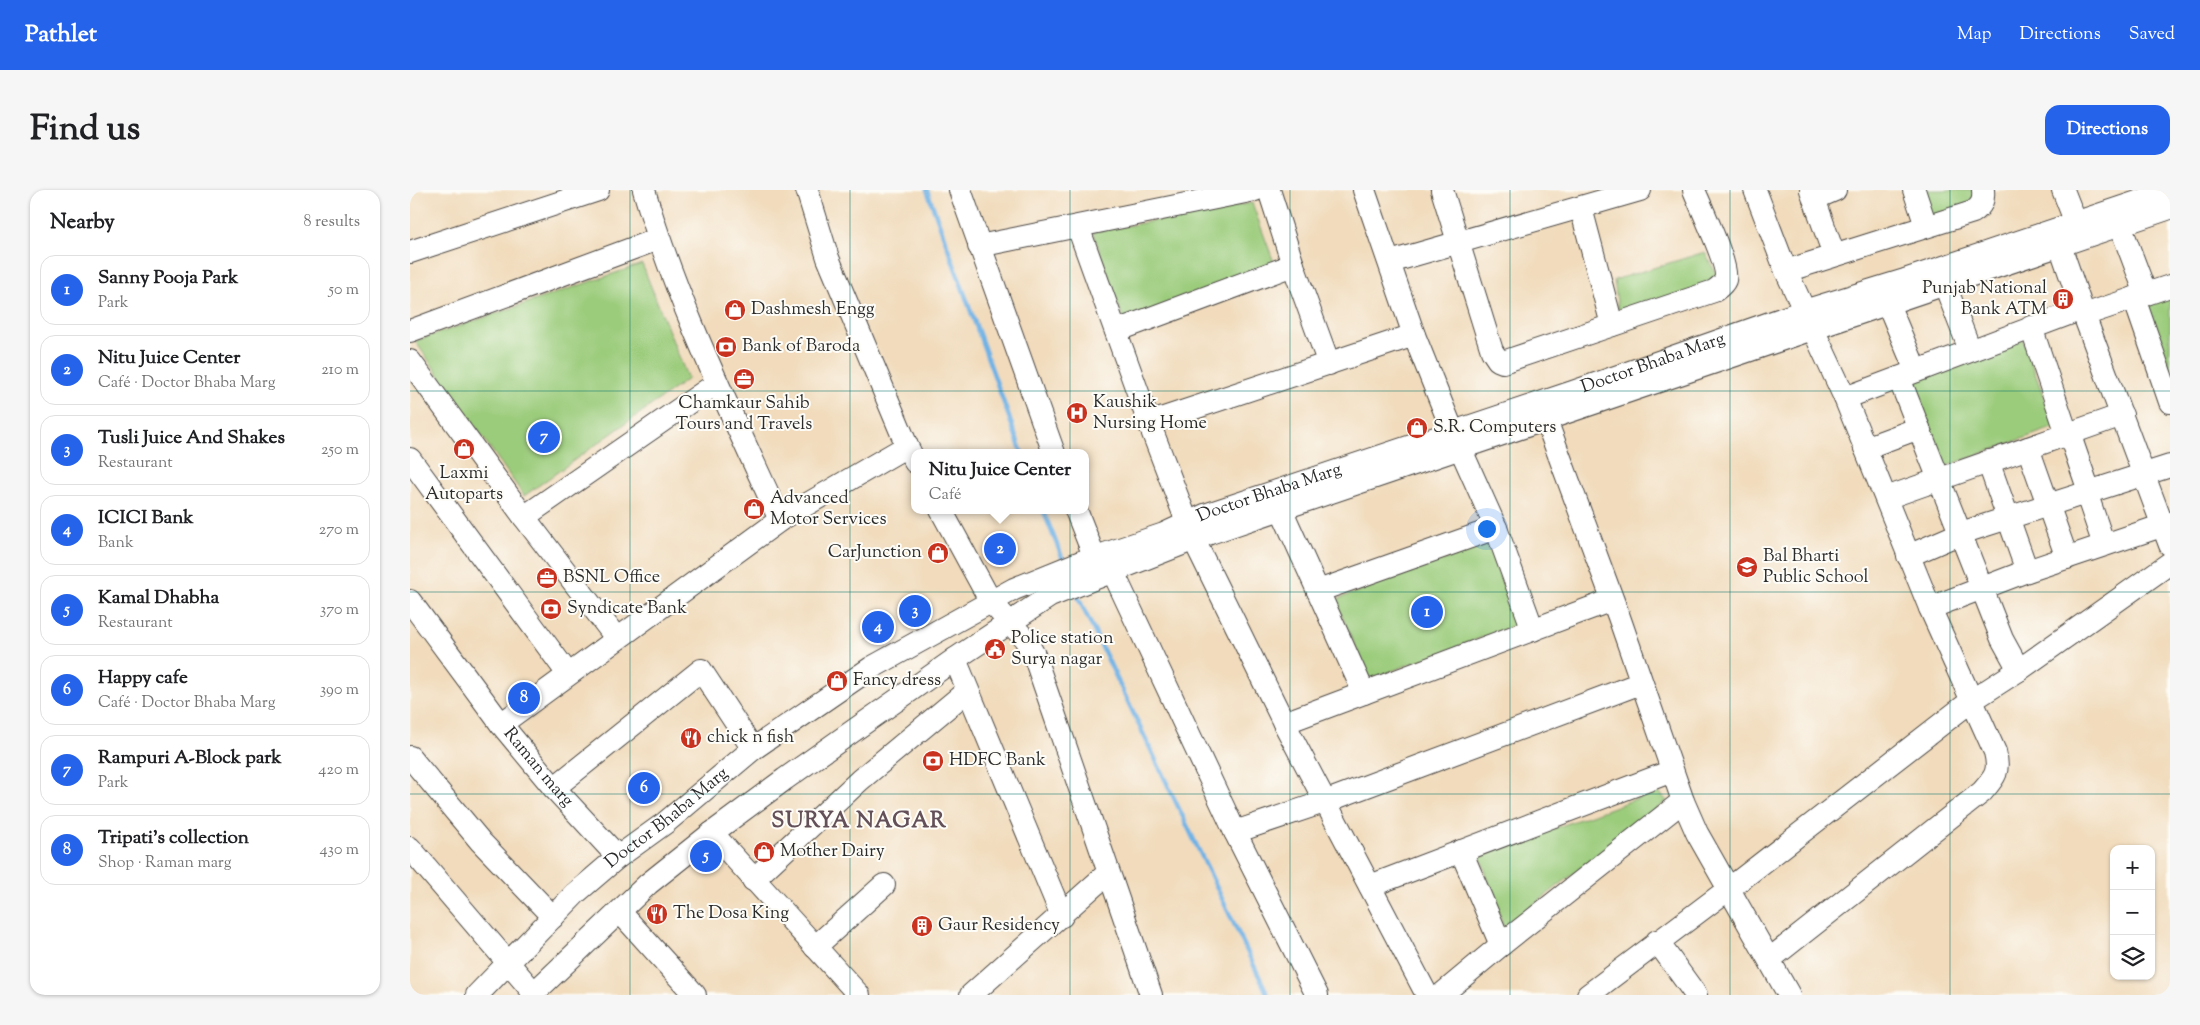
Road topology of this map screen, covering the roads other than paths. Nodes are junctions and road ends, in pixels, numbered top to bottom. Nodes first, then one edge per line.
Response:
1 (598, 190) edge
2 (644, 190) edge
3 (807, 190) edge
4 (960, 190) edge
5 (1255, 190) edge
6 (1269, 190) edge
7 (1364, 190) edge
8 (1442, 190) edge
9 (1640, 190) edge
10 (1694, 190) edge
11 (1755, 190) edge
12 (1835, 190) edge
13 (1914, 190) edge
14 (1982, 190) edge
15 (2063, 190) edge
16 (2170, 191) edge
17 (1813, 194) edge
18 (2123, 207) edge
19 (1581, 208) junction
20 (2170, 208) edge
21 (1926, 226) junction
22 (1078, 227) junction
23 (2079, 231) junction
24 (2058, 238) junction
25 (658, 239) junction
26 (1459, 244) junction
27 (979, 246) junction
28 (410, 252) edge
29 (1834, 255) junction
30 (1390, 262) junction
31 (1293, 265) junction
32 (1786, 271) junction
33 (1945, 285) junction
34 (2170, 286) edge
35 (2140, 296) junction
36 (1888, 304) junction
37 (2083, 312) junction
38 (1808, 320) junction
39 (1612, 325) junction
40 (2031, 327) junction
41 (410, 331) edge
42 (1116, 331) junction
43 (1414, 335) junction
44 (1970, 350) junction
45 (410, 361) edge
46 (1329, 364) junction
47 (1908, 375) junction
48 (717, 383) junction
49 (1844, 398) junction
50 (2170, 402) edge
51 (2122, 415) junction
52 (1546, 420) junction
53 (1149, 423) junction
54 (1919, 428) junction
55 (2067, 434) junction
56 (1457, 441) junction
57 (1865, 448) junction
58 (2028, 448) junction
59 (1053, 449) edge
60 (911, 454) edge
61 (410, 459) edge
62 (1988, 461) junction
63 (2170, 466) edge
64 (2144, 474) junction
65 (1938, 478) junction
66 (2086, 492) junction
67 (1886, 498) junction
68 (2048, 505) junction
69 (1281, 509) junction
70 (943, 514) edge
71 (1077, 514) edge
72 (524, 517) junction
73 (2008, 519) junction
74 (780, 520) junction
75 (1496, 528) junction
76 (2168, 531) edge
77 (1191, 532) junction
78 (1961, 533) junction
79 (2104, 545) junction
80 (1908, 556) junction
81 (2067, 558) junction
82 (2170, 563) edge
83 (1097, 567) junction
84 (2027, 571) junction
85 (1048, 587) junction
86 (1982, 589) junction
87 (1318, 591) junction
88 (1612, 600) junction
89 (410, 601) edge
90 (990, 602) junction
91 (1930, 608) junction
92 (1009, 624) junction
93 (1534, 630) junction
94 (617, 639) junction
95 (955, 659) junction
96 (2019, 670) junction
97 (568, 674) junction
98 (1641, 683) junction
99 (967, 691) junction
100 (1364, 693) junction
101 (1971, 700) junction
102 (1284, 723) junction
103 (502, 724) junction
104 (753, 749) junction
105 (410, 756) edge
106 (1672, 771) junction
107 (554, 788) junction
108 (1327, 800) junction
109 (1683, 801) junction
110 (1235, 832) junction
111 (712, 833) junction
112 (410, 848) edge
113 (1461, 851) junction
114 (618, 857) junction
115 (1108, 873) junction
116 (753, 880) junction
117 (884, 885) dead end
118 (1370, 886) junction
119 (1730, 888) junction
120 (620, 912) junction
121 (1062, 916) junction
122 (553, 917) junction
123 (1657, 941) junction
124 (1501, 944) junction
125 (815, 947) junction
126 (1770, 959) junction
127 (508, 963) junction
128 (533, 994) edge
129 (477, 995) edge
130 (695, 995) edge
131 (859, 995) edge
132 (971, 995) edge
133 (1151, 995) edge
134 (1317, 995) edge
135 (1427, 995) edge
136 (1441, 995) edge
137 (1588, 995) edge
138 (1696, 995) edge
139 (1789, 995) edge

1 - 28 street
2 - 25 street
3 - 60 street
4 - 27 street
5 - 22 street
6 - 31 street
7 - 30 street
8 - 26 street
9 - 19 street
10 - 39 street
11 - 32 street
12 - 17 street
13 - 21 street
14 - 21 street
15 - 23 street
16 - 18 street, Doctor Bhaba Marg
17 - 29 street
18 - 20 street, Doctor Bhaba Marg
18 - 23 street, Doctor Bhaba Marg
18 - 35 street
19 - 26 street
19 - 39 street
21 - 29 street
22 - 27 street
22 - 42 street
23 - 24 street, Doctor Bhaba Marg
24 - 33 street, Doctor Bhaba Marg
24 - 37 street
24 - 38 street, Doctor Bhaba Marg
25 - 41 street
25 - 48 street
26 - 30 street
26 - 39 street
27 - 59 street
29 - 32 street
30 - 43 street
31 - 42 street
31 - 46 street
32 - 38 street
33 - 36 street, Doctor Bhaba Marg
33 - 44 street
34 - 35 street
35 - 37 street
35 - 50 street
36 - 38 street, Doctor Bhaba Marg
36 - 47 street
37 - 40 street
37 - 51 street
38 - 49 street
38 - 52 street, Doctor Bhaba Marg
38 - 56 street, Doctor Bhaba Marg
40 - 44 street
40 - 55 street
42 - 53 street
43 - 46 street
43 - 56 street
44 - 47 street
45 - 72 street
46 - 53 street
47 - 49 street
47 - 54 street
48 - 72 street
48 - 74 street
49 - 57 street
51 - 55 street
51 - 64 street
52 - 56 street, Doctor Bhaba Marg
52 - 88 street
53 - 77 street
54 - 57 street
54 - 65 street
55 - 58 street
55 - 66 street
56 - 69 street, Doctor Bhaba Marg
56 - 75 street
56 - 77 street, Doctor Bhaba Marg
57 - 67 street
58 - 62 street
58 - 68 street
60 - 74 street
61 - 97 street
62 - 65 street
62 - 73 street
63 - 64 street
64 - 66 street
64 - 76 street
65 - 67 street
65 - 78 street
66 - 68 street
66 - 79 street
67 - 80 street
68 - 73 street
68 - 81 street
69 - 77 street, Doctor Bhaba Marg
69 - 87 street
70 - 90 street
71 - 83 street
72 - 94 street
73 - 78 street
73 - 84 street
74 - 94 street
75 - 87 street
75 - 93 street
76 - 79 street
77 - 83 street, Doctor Bhaba Marg
77 - 102 street
78 - 80 street
78 - 86 street
79 - 81 street
80 - 91 street
81 - 84 street
82 - 96 street
83 - 85 street, Doctor Bhaba Marg
83 - 110 street
84 - 86 street
85 - 90 street, Doctor Bhaba Marg
85 - 92 street, Doctor Bhaba Marg
86 - 91 street
86 - 96 street
87 - 100 street
88 - 93 street
88 - 98 street
89 - 103 street, Raman marg
90 - 92 street
90 - 104 street, Doctor Bhaba Marg
91 - 101 street
92 - 95 street, Doctor Bhaba Marg
92 - 115 street
93 - 100 street
94 - 97 street
95 - 99 street
95 - 111 street, Doctor Bhaba Marg
96 - 101 street
97 - 103 street
98 - 106 street
98 - 108 street
99 - 116 street
99 - 121 street
100 - 102 street
101 - 119 street
101 - 126 street
102 - 108 street
103 - 107 street, Raman marg
104 - 107 street
104 - 114 street, Doctor Bhaba Marg
105 - 122 street
106 - 109 street
106 - 113 street
107 - 114 street, Raman marg
108 - 110 street
108 - 118 street
109 - 119 street
109 - 124 street
110 - 134 street
111 - 116 street
111 - 120 street, Doctor Bhaba Marg
112 - 127 street
113 - 118 street
113 - 124 street
114 - 122 street, Doctor Bhaba Marg
115 - 121 street
115 - 133 street
116 - 125 street
117 - 125 street
118 - 135 street
119 - 123 street
119 - 126 street
120 - 128 street, Doctor Bhaba Marg
120 - 130 street
121 - 132 street
122 - 127 street, Doctor Bhaba Marg
123 - 137 street
123 - 138 street
124 - 136 street
125 - 131 street
126 - 139 street
127 - 128 street
127 - 129 street, Doctor Bhaba Marg

